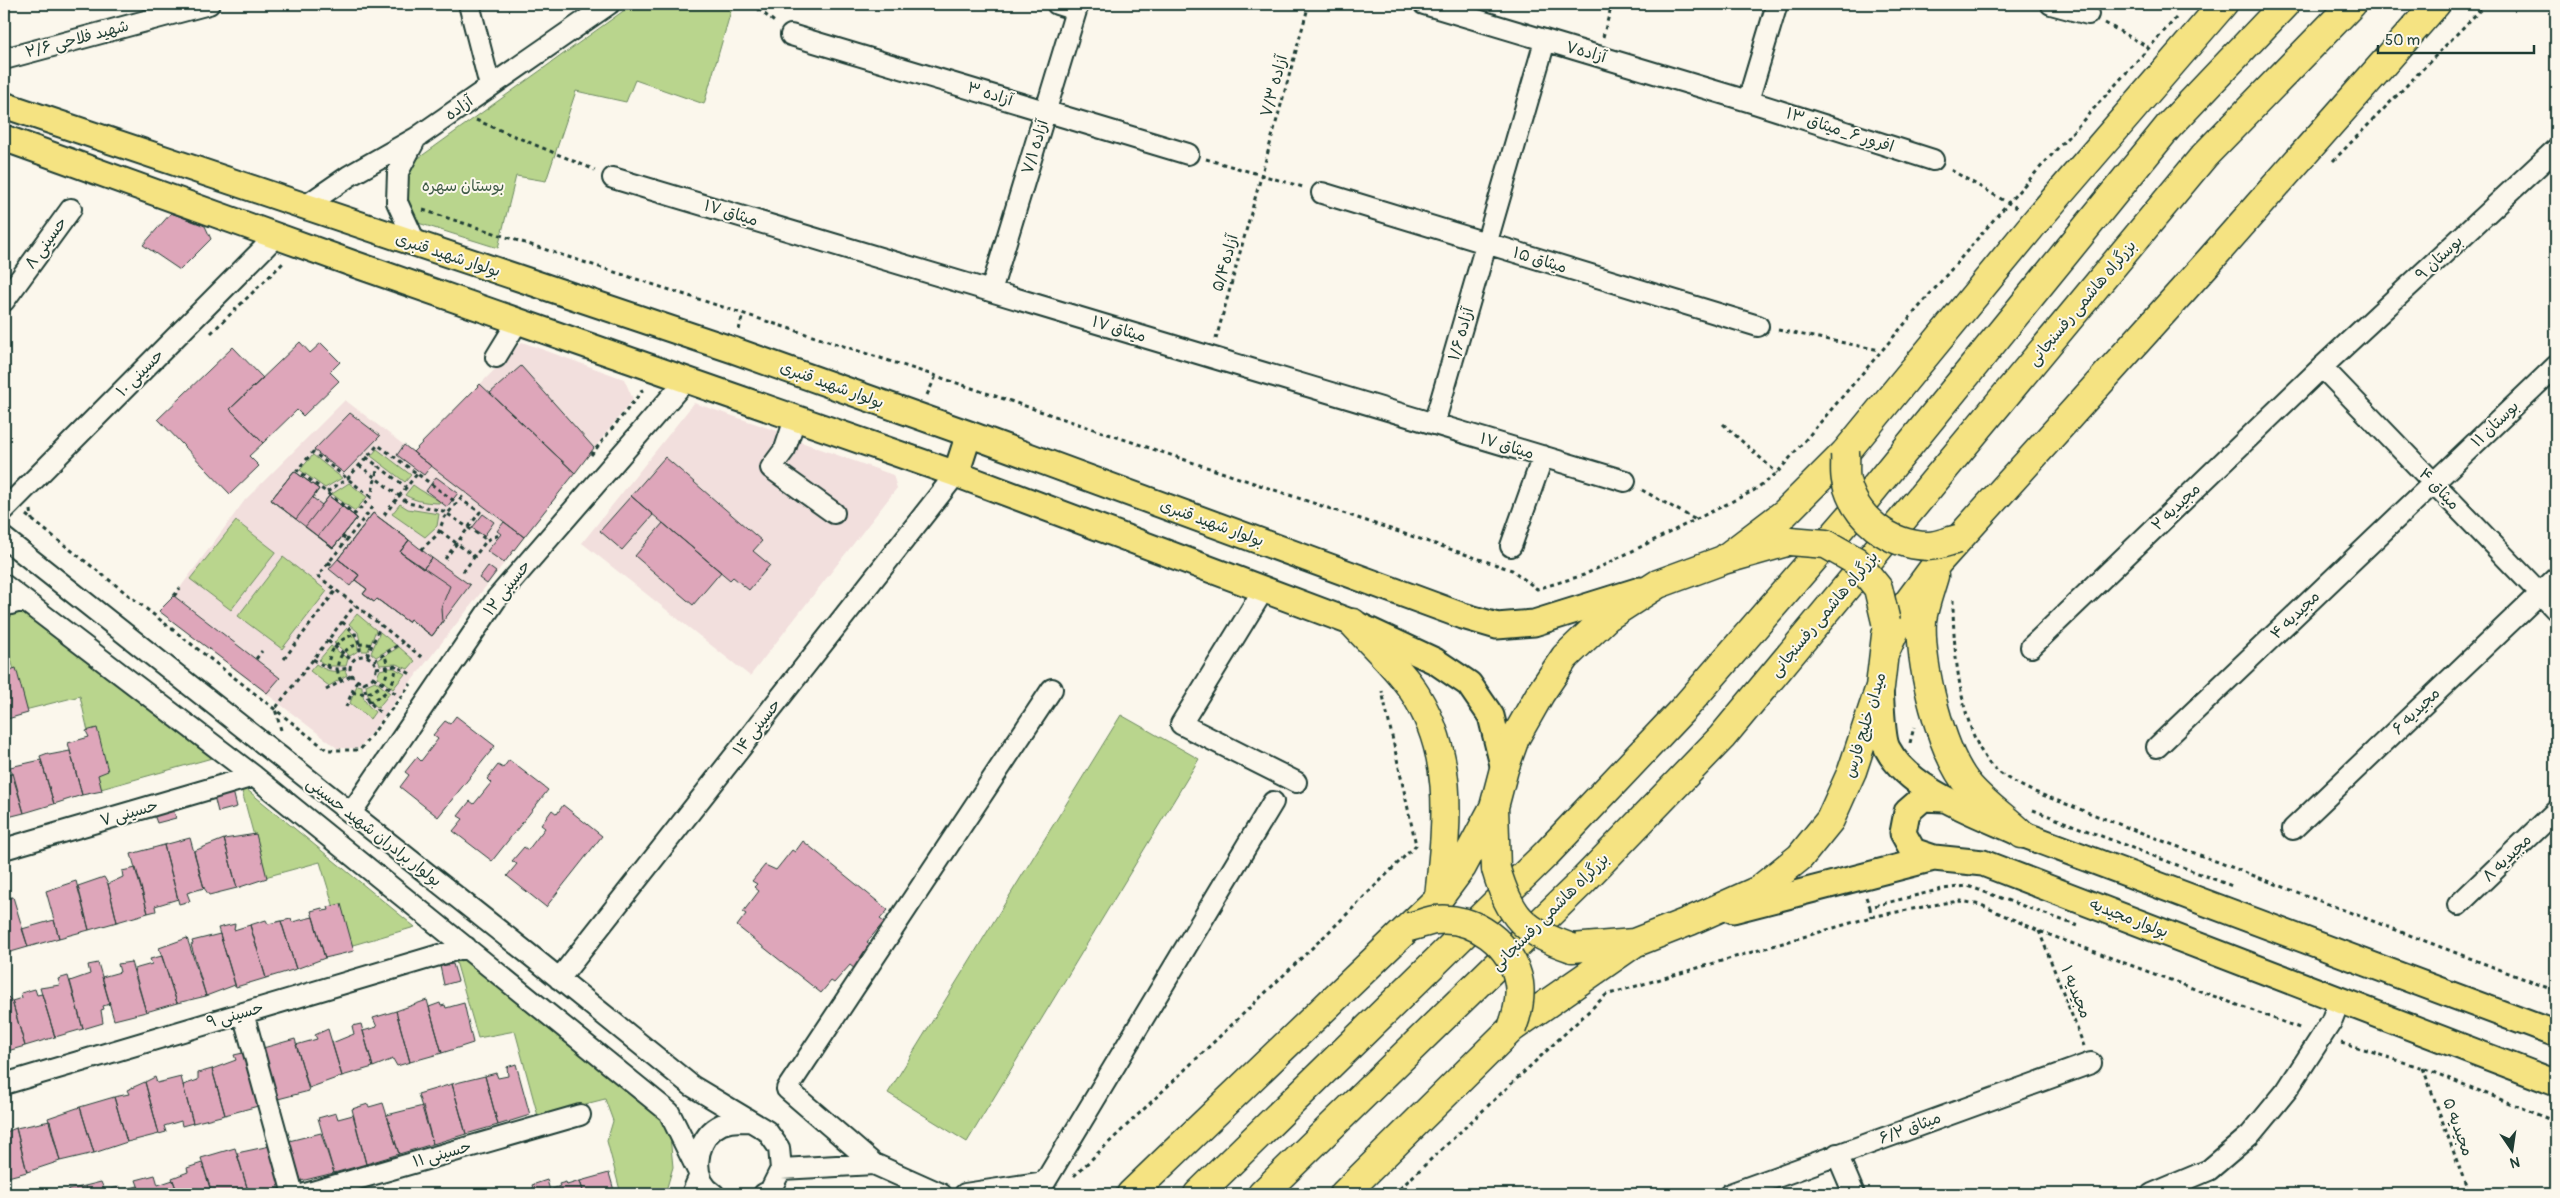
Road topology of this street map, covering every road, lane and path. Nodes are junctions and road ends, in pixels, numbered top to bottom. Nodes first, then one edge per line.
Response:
1 (209, 4) edge
2 (469, 4) edge
3 (609, 4) edge
4 (752, 4) edge
5 (1056, 4) edge
6 (1310, 4) edge
7 (1424, 4) edge
8 (1612, 4) edge
9 (1777, 4) edge
10 (2051, 4) edge
11 (2222, 4) edge
12 (2285, 4) edge
13 (2352, 4) edge
14 (2436, 4) edge
15 (2486, 4) edge
16 (1077, 7) edge
17 (2088, 14) joint
18 (2178, 16) dead end
19 (791, 35) joint
20 (1545, 41) junction
21 (2148, 47) junction
22 (1598, 56) junction
23 (4, 59) edge
24 (490, 86) junction
25 (1748, 100) junction
26 (4, 105) edge
27 (455, 110) junction
28 (1046, 111) junction
29 (4, 138) edge
30 (416, 138) junction
31 (2556, 149) edge
32 (1188, 154) joint
33 (1933, 160) joint
34 (2329, 165) dead end
35 (1263, 176) junction
36 (613, 178) joint
37 (1322, 193) joint
38 (397, 202) junction
39 (2008, 203) junction
40 (304, 208) junction
41 (71, 209) dead end
42 (2036, 221) junction
43 (276, 236) junction
44 (416, 244) junction
45 (1487, 244) junction
46 (991, 291) junction
47 (4, 301) edge
48 (518, 322) junction
49 (1758, 326) joint
50 (1880, 350) junction
51 (1211, 357) junction
52 (496, 358) dead end
53 (2556, 366) edge
54 (2322, 367) junction
55 (686, 380) junction
56 (792, 417) junction
57 (1434, 424) junction
58 (1723, 424) dead end
59 (969, 434) junction
60 (1846, 453) junction
61 (1543, 456) junction
62 (366, 457) junction
63 (359, 465) junction
64 (378, 466) junction
65 (1777, 473) junction
66 (417, 474) junction
67 (956, 474) junction
68 (348, 478) junction
69 (376, 480) junction
70 (1625, 481) joint
71 (2434, 483) junction
72 (406, 487) junction
73 (327, 492) junction
74 (466, 492) dead end
75 (371, 497) junction
76 (398, 497) junction
77 (460, 498) junction
78 (457, 503) junction
79 (370, 504) junction
80 (4, 510) edge
81 (834, 513) dead end
82 (448, 514) junction
83 (384, 515) dead end
84 (32, 520) dead end
85 (1696, 520) junction
86 (468, 528) junction
87 (440, 531) junction
88 (501, 534) dead end
89 (342, 536) dead end
90 (4, 538) edge
91 (1958, 539) junction
92 (346, 540) junction
93 (487, 540) junction
94 (456, 544) junction
95 (1511, 546) dead end
96 (421, 550) dead end
97 (475, 557) junction
98 (445, 559) dead end
99 (1724, 560) junction
100 (328, 562) junction
101 (1938, 562) junction
102 (332, 566) dead end
103 (463, 572) dead end
104 (2556, 578) edge
105 (1658, 584) junction
106 (4, 585) edge
107 (180, 588) dead end
108 (1264, 589) junction
109 (336, 590) junction
110 (1953, 592) dead end
111 (2539, 593) junction
112 (174, 596) dead end
113 (24, 600) junction
114 (355, 604) junction
115 (4, 606) edge
116 (2556, 610) edge
117 (342, 622) junction
118 (1353, 623) junction
119 (381, 625) junction
120 (357, 634) junction
121 (328, 641) junction
122 (403, 642) junction
123 (360, 643) junction
124 (372, 645) junction
125 (334, 646) junction
126 (2031, 647) dead end
127 (262, 651) dead end
128 (343, 652) junction
129 (1885, 652) junction
130 (384, 654) junction
131 (360, 656) junction
132 (367, 656) junction
133 (284, 658) dead end
134 (423, 658) dead end
135 (256, 659) dead end
136 (313, 660) junction
137 (353, 661) junction
138 (374, 661) junction
139 (388, 666) junction
140 (396, 666) junction
141 (327, 668) junction
142 (350, 668) junction
143 (376, 668) junction
144 (337, 670) junction
145 (411, 674) dead end
146 (352, 675) junction
147 (373, 677) junction
148 (357, 680) junction
149 (341, 681) junction
150 (364, 681) junction
151 (383, 684) junction
152 (1880, 687) junction
153 (1382, 688) dead end
154 (389, 689) junction
155 (1052, 689) dead end
156 (326, 690) dead end
157 (352, 692) junction
158 (364, 694) junction
159 (396, 694) dead end
160 (368, 702) junction
161 (346, 706) dead end
162 (275, 709) junction
163 (381, 713) dead end
164 (1936, 718) junction
165 (282, 734) dead end
166 (2157, 747) dead end
167 (346, 751) dead end
168 (1504, 769) junction
169 (1903, 770) junction
170 (254, 776) junction
171 (1296, 782) dead end
172 (1944, 799) junction
173 (1272, 802) dead end
174 (1494, 807) junction
175 (2556, 811) edge
176 (351, 813) junction
177 (2025, 821) junction
178 (2293, 828) dead end
179 (4, 850) edge
180 (1934, 858) junction
181 (1859, 878) junction
182 (2242, 890) dead end
183 (1439, 898) junction
184 (2458, 905) dead end
185 (1870, 907) junction
186 (1870, 917) junction
187 (1690, 921) junction
188 (1409, 927) junction
189 (2039, 931) junction
190 (2090, 931) dead end
191 (1634, 943) junction
192 (466, 947) junction
193 (559, 979) junction
194 (2556, 991) edge
195 (2340, 999) junction
196 (243, 1013) junction
197 (1512, 1028) junction
198 (2556, 1034) edge
199 (2321, 1036) junction
200 (2091, 1063) joint
201 (2423, 1068) junction
202 (2556, 1083) edge
203 (4, 1084) edge
204 (580, 1114) dead end
205 (748, 1121) junction
206 (2556, 1122) edge
207 (1837, 1154) junction
208 (874, 1164) junction
209 (781, 1169) junction
210 (700, 1175) junction
211 (1045, 1182) junction
212 (293, 1194) edge
213 (304, 1194) edge
214 (692, 1194) edge
215 (714, 1194) edge
216 (764, 1194) edge
217 (941, 1194) edge
218 (965, 1194) edge
219 (1131, 1194) edge
220 (1198, 1194) edge
221 (1262, 1194) edge
222 (1344, 1194) edge
223 (1394, 1194) edge
224 (1730, 1194) edge
225 (1854, 1194) edge
226 (2152, 1194) edge
227 (2469, 1194) edge

1 - 23 street, شهید فلاحی ۲/۶
2 - 24 street
3 - 24 street, آزاده
4 - 19 path
5 - 16 street
6 - 35 path, آزاده ۷/۳
7 - 20 street, آزاده۷
8 - 22 path
9 - 25 street
10 - 17 street
11 - 42 highway
12 - 220 highway
13 - 221 highway, بزرگراه هاشمی رفسنجانی
14 - 91 highway
15 - 34 path
16 - 28 street, آزاده ۷/۱
17 - 21 path
18 - 21 path
19 - 28 street, آزاده ۳
20 - 22 street, آزاده۷
20 - 45 street, آزاده ۱/۶
21 - 39 path
22 - 25 street, آزاده۷
24 - 27 street, آزاده
25 - 33 street, افرور ۶_میثاق ۱۳
26 - 40 main road, بولوار شهید قنبری
27 - 30 street, آزاده
27 - 36 path
28 - 32 street, آزاده ۳
28 - 46 street, آزاده ۷/۱
29 - 43 main road
30 - 38 street
30 - 40 street, آزاده
31 - 54 street, بوستان ۹
32 - 35 path
33 - 39 path
35 - 37 path
35 - 51 path, آزاده۵/۴
36 - 46 street, میثاق ۱۷
37 - 45 street, میثاق ۱۵
38 - 44 street
38 - 85 path
39 - 42 path
39 - 50 path
40 - 44 main road, بولوار شهید قنبری
41 - 47 street, حسینی ۸
42 - 60 highway
43 - 48 main road
43 - 80 street, حسینی ۱۰
44 - 59 main road, بولوار شهید قنبری
45 - 49 street, میثاق ۱۵
45 - 57 street, آزاده ۱/۶
46 - 51 street, میثاق ۱۷
48 - 52 street
48 - 55 main road
49 - 50 path
50 - 65 path
51 - 57 street, میثاق ۱۷
53 - 71 street, بوستان ۱۱
54 - 71 street, میثاق ۴
54 - 126 street, مجیدیه ۲
55 - 56 main road
55 - 176 street, حسینی ۱۲
56 - 67 main road
56 - 81 street
57 - 61 street, میثاق ۱۷
58 - 65 path
59 - 67 main road
59 - 105 main road, بولوار شهید قنبری
60 - 91 highway, bridge
60 - 99 highway
61 - 70 street, میثاق ۱۷
61 - 95 street
62 - 63 path
62 - 64 path
62 - 66 path
63 - 68 path
63 - 69 path
64 - 69 path
64 - 72 path
65 - 85 path
66 - 72 path
66 - 78 path
67 - 108 main road
67 - 193 street, حسینی ۱۴
68 - 73 path
68 - 73 path
68 - 75 path
69 - 75 path
69 - 76 path
70 - 85 path
71 - 111 street, میثاق ۴
71 - 166 street, مجیدیه ۴
72 - 76 path
73 - 79 path
74 - 77 path
75 - 79 path
76 - 82 path
76 - 83 path
77 - 78 path
77 - 86 path
78 - 82 path
79 - 92 path
82 - 86 path
82 - 87 path
84 - 162 path
86 - 93 path
86 - 94 path
87 - 94 path
87 - 96 path
88 - 93 path
89 - 92 path
90 - 176 street, بولوار برادران شهید حسینی
91 - 101 highway
92 - 100 path
93 - 97 path
94 - 97 path
94 - 98 path
97 - 103 path
99 - 105 highway, میدان خلیج فارس
99 - 129 highway, میدان خلیج فارس, bridge
100 - 102 path
100 - 109 path
101 - 129 highway
101 - 164 highway
104 - 111 street, مجیدیه ۶
105 - 168 highway, میدان خلیج فارس
106 - 113 street, بولوار برادران شهید حسینی
107 - 112 path
108 - 118 main road
108 - 171 street
109 - 114 path
109 - 133 path
110 - 194 path
111 - 116 street, میثاق ۴
111 - 178 street, مجیدیه ۶
113 - 115 street
113 - 170 street, بولوار برادران شهید حسینی
114 - 117 path
114 - 119 path
117 - 120 path
117 - 121 path
118 - 168 main road
118 - 183 highway
119 - 122 path
119 - 124 path
120 - 123 path
120 - 125 path
121 - 125 path
121 - 136 path
122 - 130 path
122 - 134 path
123 - 124 path
123 - 128 path
123 - 131 path
124 - 132 path
125 - 128 path
125 - 141 path
127 - 135 path
128 - 137 path
128 - 144 path
129 - 152 highway, میدان خلیج فارس
130 - 138 path
130 - 139 path
131 - 132 path
131 - 137 path
132 - 138 path
136 - 141 path
136 - 162 path
137 - 142 path
138 - 143 path
139 - 140 path
139 - 143 path
139 - 151 path
140 - 145 path
140 - 154 path
141 - 144 path
142 - 144 path
142 - 146 path
143 - 147 path
144 - 149 path
146 - 148 path
146 - 149 path
147 - 150 path
147 - 151 path
148 - 150 path
148 - 157 path
149 - 156 path
150 - 158 path
151 - 154 path
151 - 158 path
152 - 169 main road
152 - 187 highway, میدان خلیج فارس
153 - 211 path
154 - 159 path
154 - 160 path
155 - 208 street
157 - 158 path
157 - 161 path
158 - 160 path
160 - 163 path
162 - 165 path
162 - 167 path
164 - 169 path
164 - 177 highway
168 - 174 highway, میدان خلیج فارس
169 - 172 main road
170 - 179 street, حسینی ۷
170 - 192 street, بولوار برادران شهید حسینی
172 - 177 main road
172 - 180 main road
173 - 211 street
174 - 183 highway
174 - 191 highway, میدان خلیج فارس, bridge
175 - 184 street, مجیدیه ۸
176 - 193 street, بولوار برادران شهید حسینی
177 - 182 path
177 - 198 main road
180 - 181 main road, بولوار مجیدیه
180 - 195 main road, بولوار مجیدیه
181 - 185 path
181 - 187 main road, بولوار مجیدیه
183 - 188 highway
185 - 186 path
185 - 190 path
186 - 189 path
186 - 223 path
187 - 191 highway, میدان خلیج فارس
188 - 197 highway, bridge
188 - 219 highway
189 - 199 path
189 - 200 path, مجیدیه ۱
191 - 197 highway
192 - 196 street, حسینی ۹
192 - 210 street, بولوار برادران شهید حسینی
193 - 205 street, بولوار برادران شهید حسینی
195 - 199 street
195 - 202 main road, بولوار مجیدیه
196 - 203 street, حسینی ۹
196 - 212 street
197 - 222 highway
199 - 201 path
199 - 226 street
200 - 207 street, میثاق ۶/۲
201 - 206 path
201 - 227 path, مجیدیه ۵
204 - 213 street, حسینی ۱۱
205 - 209 street, بولوار برادران شهید حسینی
205 - 210 street
207 - 224 street, میثاق ۶/۲
207 - 225 street
208 - 209 street
208 - 217 street
209 - 216 street
210 - 214 street
210 - 215 street, بولوار برادران شهید حسینی
211 - 218 street

